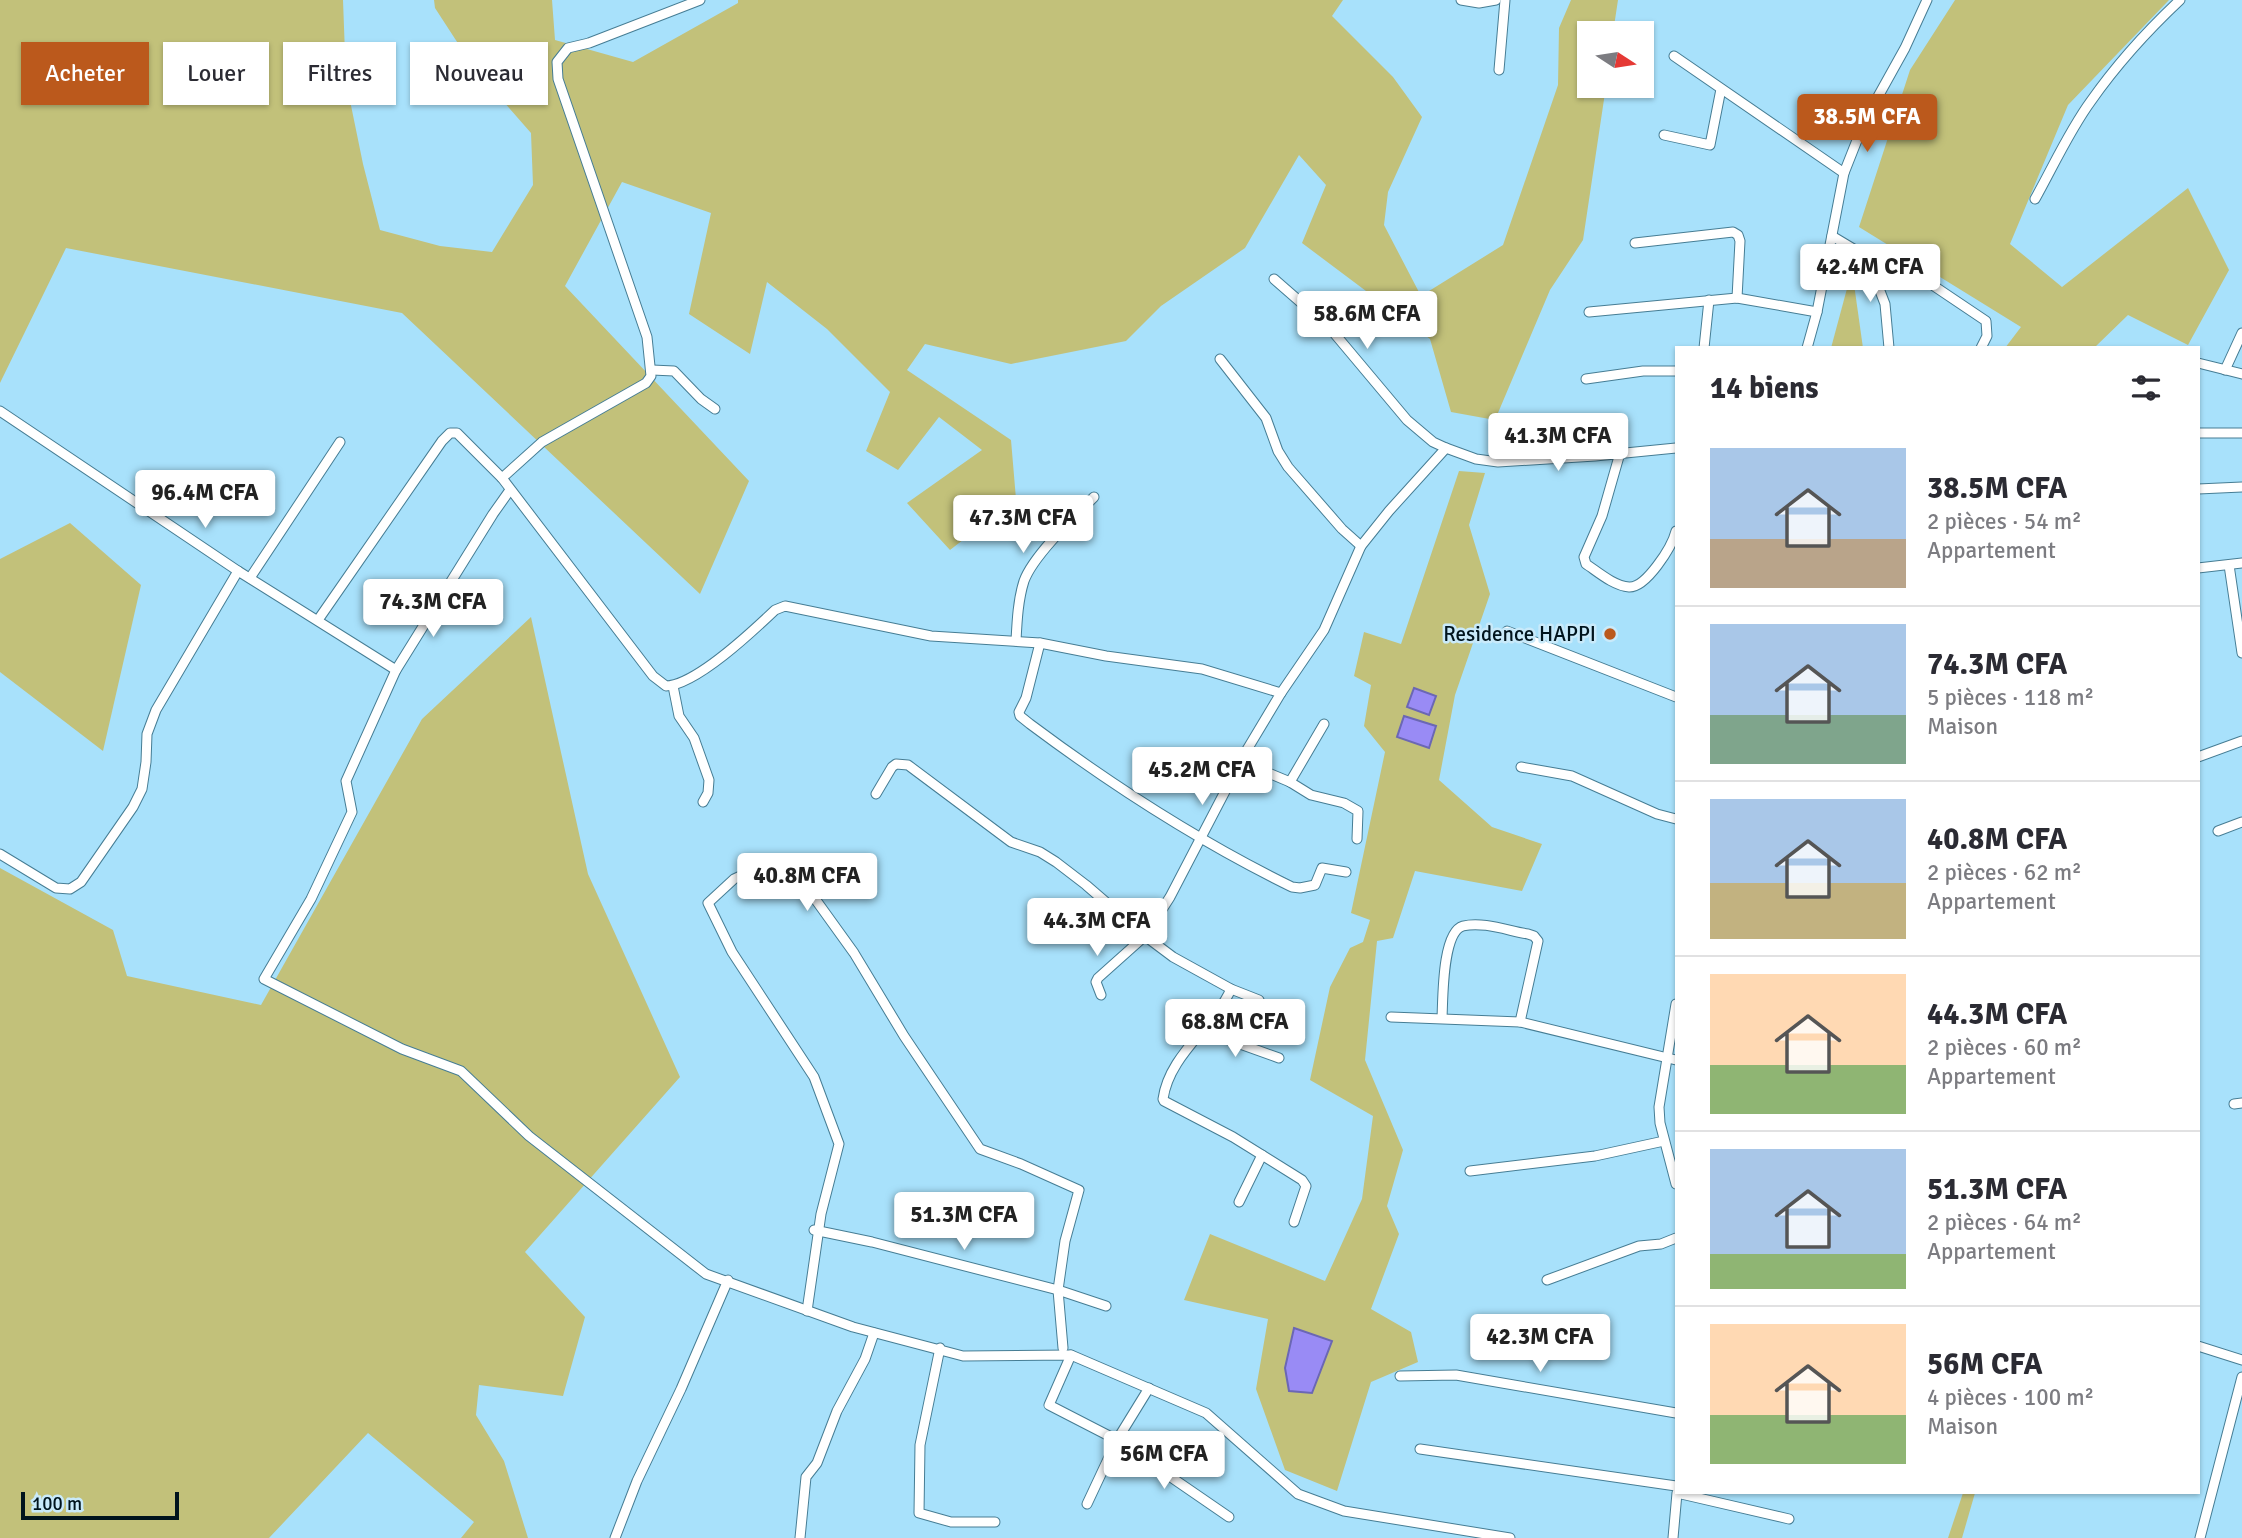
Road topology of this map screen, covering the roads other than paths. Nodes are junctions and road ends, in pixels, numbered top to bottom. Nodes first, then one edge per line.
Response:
1 (700, 0) edge
2 (1461, 0) edge
3 (1496, 0) edge
4 (1505, 0) edge
5 (1927, 0) edge
6 (2180, 0) edge
7 (1674, 56) dead end
8 (1499, 70) dead end
9 (1721, 89) junction
10 (1664, 135) dead end
11 (1844, 173) junction
12 (2035, 199) dead end
13 (1832, 236) junction
14 (1635, 243) dead end
15 (1867, 257) junction
16 (1274, 279) dead end
17 (1737, 298) junction
18 (1709, 300) junction
19 (1589, 312) dead end
20 (1817, 312) junction
21 (2242, 333) edge
22 (1704, 346) edge
23 (1808, 346) edge
24 (1889, 346) edge
25 (1982, 346) edge
26 (1220, 359) dead end
27 (2200, 364) edge
28 (652, 370) junction
29 (1675, 370) edge
30 (2225, 370) junction
31 (2242, 374) edge
32 (1586, 379) dead end
33 (715, 409) dead end
34 (0, 411) edge
35 (2200, 433) edge
36 (2242, 433) edge
37 (340, 442) dead end
38 (1446, 448) junction
39 (1675, 448) edge
40 (1620, 453) junction
41 (502, 478) junction
42 (2242, 487) edge
43 (2200, 489) edge
44 (510, 490) junction
45 (1094, 497) dead end
46 (1675, 534) edge
47 (1361, 546) junction
48 (2242, 563) edge
49 (2228, 565) junction
50 (2200, 568) edge
51 (238, 571) junction
52 (250, 578) junction
53 (318, 620) junction
54 (1507, 631) dead end
55 (1016, 641) junction
56 (1040, 643) junction
57 (2242, 653) edge
58 (396, 670) junction
59 (673, 686) junction
60 (1282, 692) junction
61 (1675, 697) edge
62 (1324, 724) dead end
63 (2242, 741) edge
64 (2200, 756) edge
65 (1240, 761) junction
66 (1521, 767) dead end
67 (1290, 782) junction
68 (876, 794) dead end
69 (703, 802) dead end
70 (1675, 819) edge
71 (2242, 822) edge
72 (2218, 831) dead end
73 (1202, 838) junction
74 (1357, 839) dead end
75 (0, 854) edge
76 (1346, 872) dead end
77 (1145, 936) junction
78 (1231, 989) junction
79 (1101, 995) dead end
80 (1259, 1000) dead end
81 (1391, 1017) dead end
82 (1442, 1018) junction
83 (1675, 1018) edge
84 (1520, 1022) junction
85 (1201, 1030) junction
86 (1279, 1058) dead end
87 (1672, 1058) edge
88 (1664, 1142) junction
89 (1262, 1155) junction
90 (1470, 1171) dead end
91 (1675, 1180) edge
92 (1239, 1202) dead end
93 (1294, 1222) dead end
94 (816, 1230) junction
95 (1675, 1238) edge
96 (1548, 1280) dead end
97 (727, 1281) junction
98 (1058, 1290) junction
99 (1106, 1306) dead end
100 (807, 1311) junction
101 (874, 1333) junction
102 (2200, 1347) edge
103 (1063, 1348) dead end
104 (940, 1349) junction
105 (1071, 1355) junction
106 (2242, 1360) edge
107 (1401, 1376) dead end
108 (2242, 1377) edge
109 (1149, 1388) junction
110 (1675, 1413) edge
111 (1117, 1440) junction
112 (1420, 1449) dead end
113 (1675, 1486) edge
114 (1677, 1494) edge
115 (1681, 1494) edge
116 (1087, 1504) dead end
117 (1229, 1517) dead end
118 (1789, 1519) dead end
119 (995, 1522) dead end
120 (615, 1538) edge
121 (800, 1538) edge
122 (1510, 1538) edge
123 (1673, 1538) edge
124 (2200, 1538) edge

1 - 28 street
2 - 3 street
4 - 8 street
5 - 11 street
6 - 12 street
7 - 9 street
9 - 10 street
9 - 11 street
11 - 13 street
13 - 15 street
13 - 20 street
14 - 17 street
15 - 24 street
15 - 25 street
16 - 38 street
17 - 18 street
17 - 20 street
18 - 19 street
18 - 22 street
20 - 23 street
21 - 30 street
26 - 47 street
27 - 30 street
28 - 33 street
28 - 41 street
29 - 32 street
30 - 31 street
34 - 51 street
35 - 36 street
37 - 52 street
38 - 40 street
38 - 47 street
39 - 40 street
40 - 46 street
41 - 44 street
41 - 53 street
42 - 43 street
44 - 58 street
44 - 59 street
45 - 55 street
47 - 60 street
48 - 49 street
49 - 50 street
49 - 57 street
51 - 52 street
51 - 75 street
52 - 53 street
53 - 58 street
54 - 61 street
55 - 56 street
55 - 59 street
56 - 60 street
56 - 73 street
58 - 97 street
59 - 69 street
60 - 65 street
62 - 67 street
63 - 64 street
65 - 67 street
65 - 73 street
66 - 70 street
67 - 74 street
68 - 77 street
71 - 72 street
73 - 76 street
73 - 77 street
77 - 78 street
77 - 79 street
78 - 80 street
78 - 85 street
81 - 82 street
82 - 84 street
82 - 84 street
83 - 87 street
84 - 87 street
85 - 86 street
85 - 89 street
87 - 88 street
88 - 90 street
88 - 91 street
89 - 92 street
89 - 93 street
94 - 98 street
94 - 98 street
94 - 100 street
95 - 96 street
97 - 100 street
97 - 120 street
98 - 99 street
98 - 103 street
100 - 101 street
101 - 104 street
101 - 121 street
102 - 106 street
104 - 105 street
104 - 119 street
105 - 109 street
105 - 111 street
107 - 110 street
108 - 124 street
109 - 111 street
109 - 122 street
111 - 116 street
111 - 117 street
112 - 113 street
114 - 123 street
115 - 118 street

